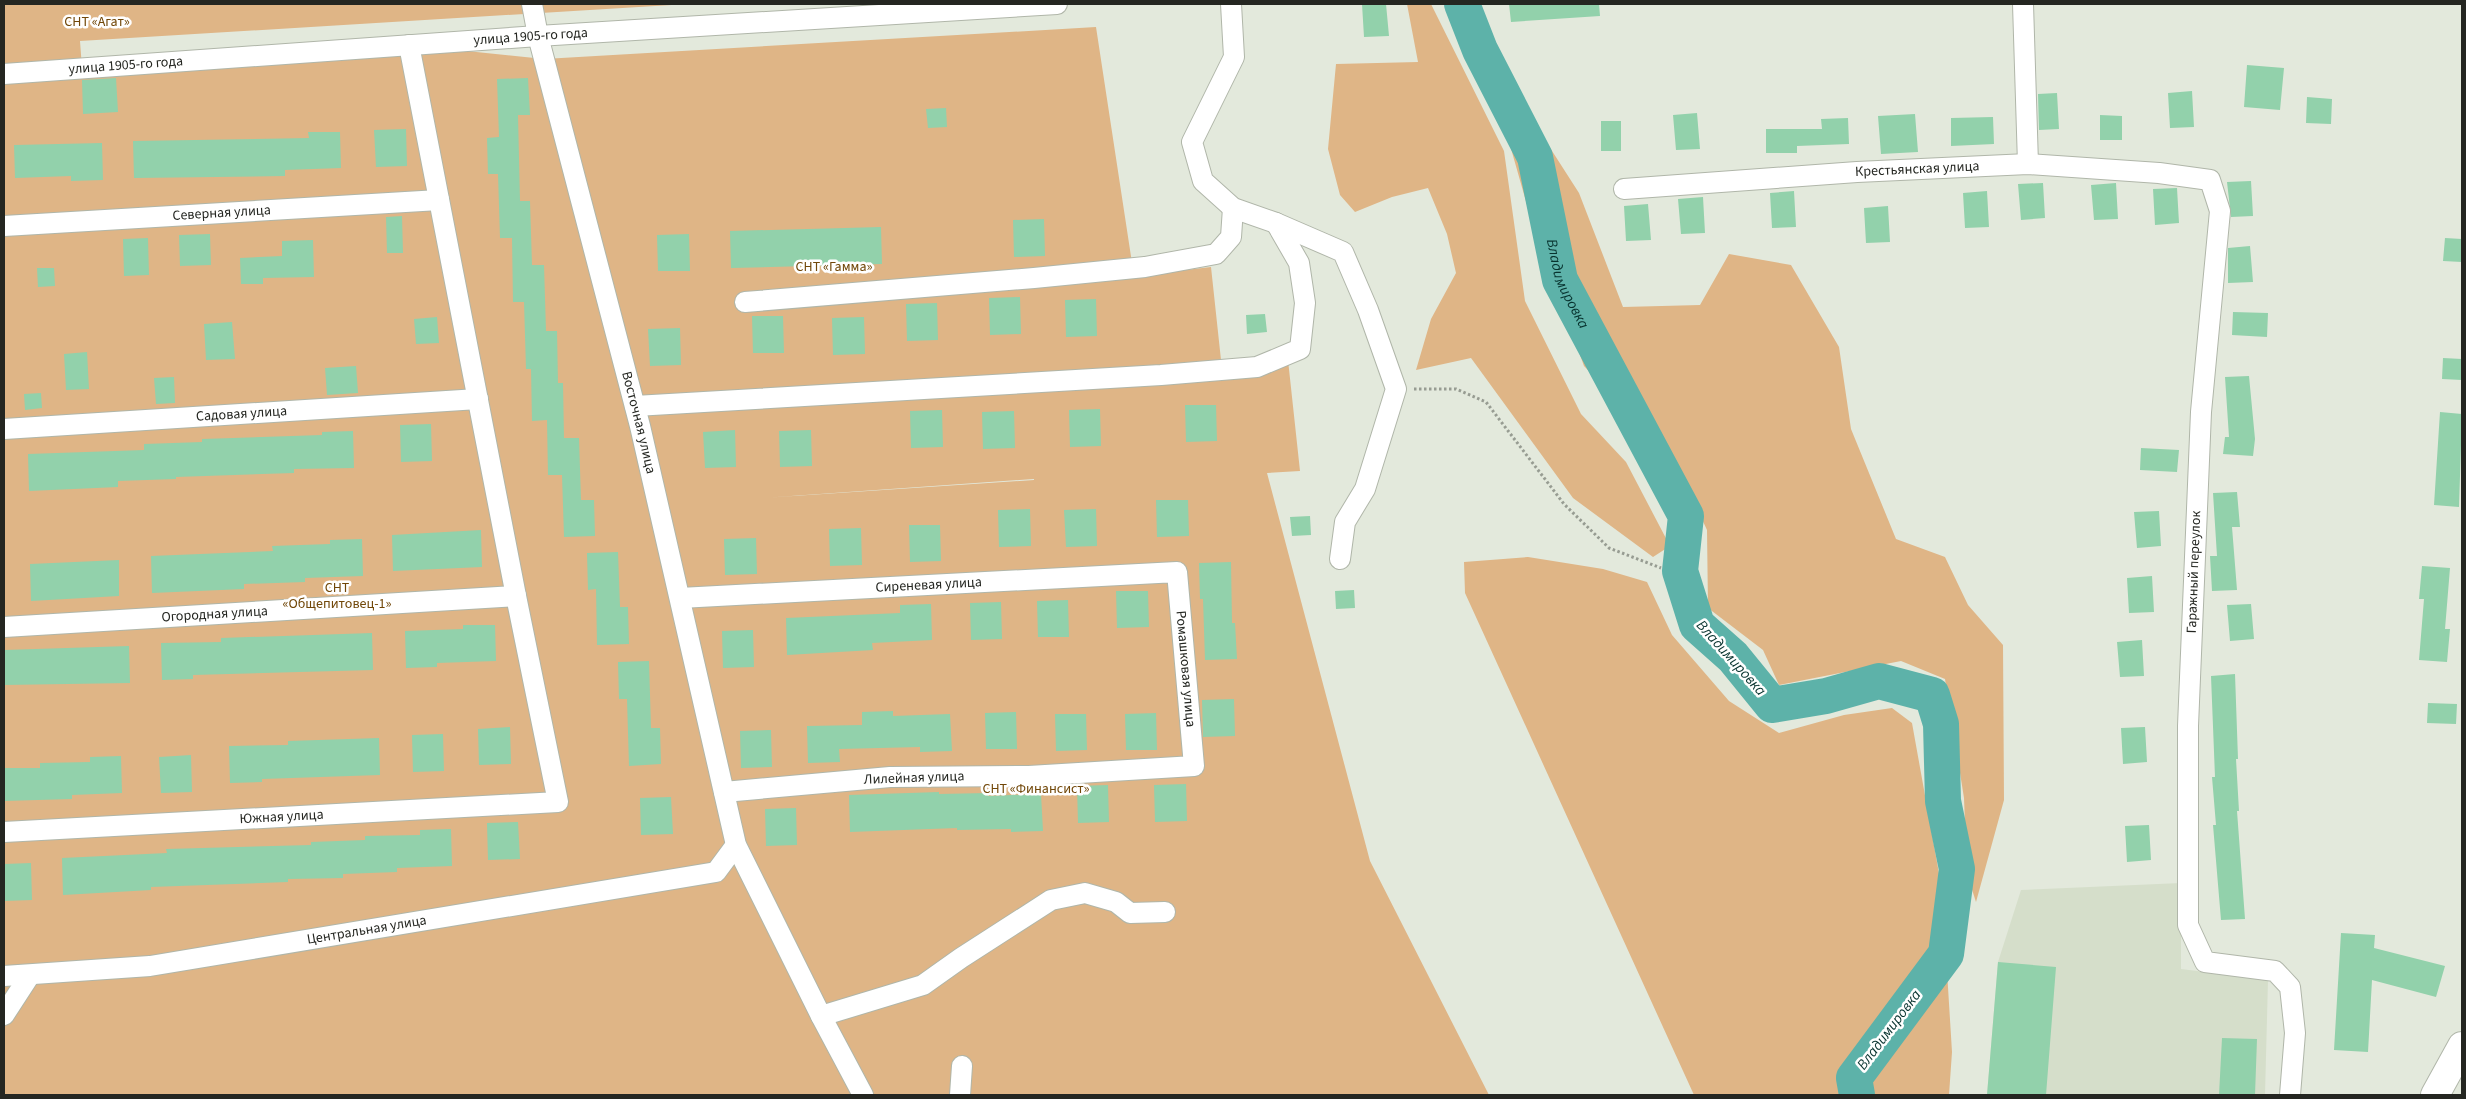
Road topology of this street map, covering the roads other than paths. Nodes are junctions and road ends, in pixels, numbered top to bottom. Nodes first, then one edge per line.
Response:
1 (532, 4) edge
2 (1057, 4) edge
3 (1231, 4) edge
4 (2023, 4) edge
5 (804, 11) edge
6 (538, 36) junction
7 (409, 45) junction
8 (4, 74) edge
9 (2028, 164) junction
10 (2210, 180) joint
11 (1624, 189) dead end
12 (439, 200) junction
13 (1233, 208) junction
14 (1276, 223) junction
15 (4, 226) edge
16 (745, 302) dead end
17 (478, 400) junction
18 (635, 406) junction
19 (4, 429) edge
20 (1340, 559) dead end
21 (1177, 572) joint
22 (516, 596) junction
23 (680, 598) junction
24 (4, 627) edge
25 (1194, 766) joint
26 (724, 792) junction
27 (4, 832) edge
28 (736, 845) junction
29 (1165, 912) dead end
30 (30, 974) junction
31 (4, 976) edge
32 (4, 1015) edge
33 (821, 1016) junction
34 (2462, 1046) edge
35 (962, 1066) dead end
36 (863, 1095) edge
37 (960, 1095) edge
38 (2290, 1095) edge
39 (2435, 1095) edge

1 - 6 street, Восточная улица
2 - 5 street, улица 1905-го года
3 - 13 street
4 - 9 street
5 - 6 street, улица 1905-го года
6 - 7 street, улица 1905-го года
6 - 18 street, Восточная улица
7 - 8 street, улица 1905-го года
7 - 12 street
9 - 10 street, Крестьянская улица
9 - 11 street, Крестьянская улица
10 - 38 street, Гаражный переулок
12 - 15 street, Северная улица
12 - 17 street
13 - 14 street
13 - 16 street
14 - 18 street
14 - 20 street
17 - 19 street, Садовая улица
17 - 22 street
18 - 23 street, Восточная улица
21 - 23 street, Сиреневая улица
21 - 25 street, Ромашковая улица
22 - 24 street, Огородная улица
22 - 27 street, Южная улица
23 - 26 street, Восточная улица
25 - 26 street, Лилейная улица
26 - 28 street, Восточная улица
28 - 30 street, Центральная улица
28 - 33 street, Восточная улица
29 - 33 street
30 - 31 street, Центральная улица
30 - 32 street
33 - 36 street, Восточная улица
34 - 39 highway
35 - 37 street

